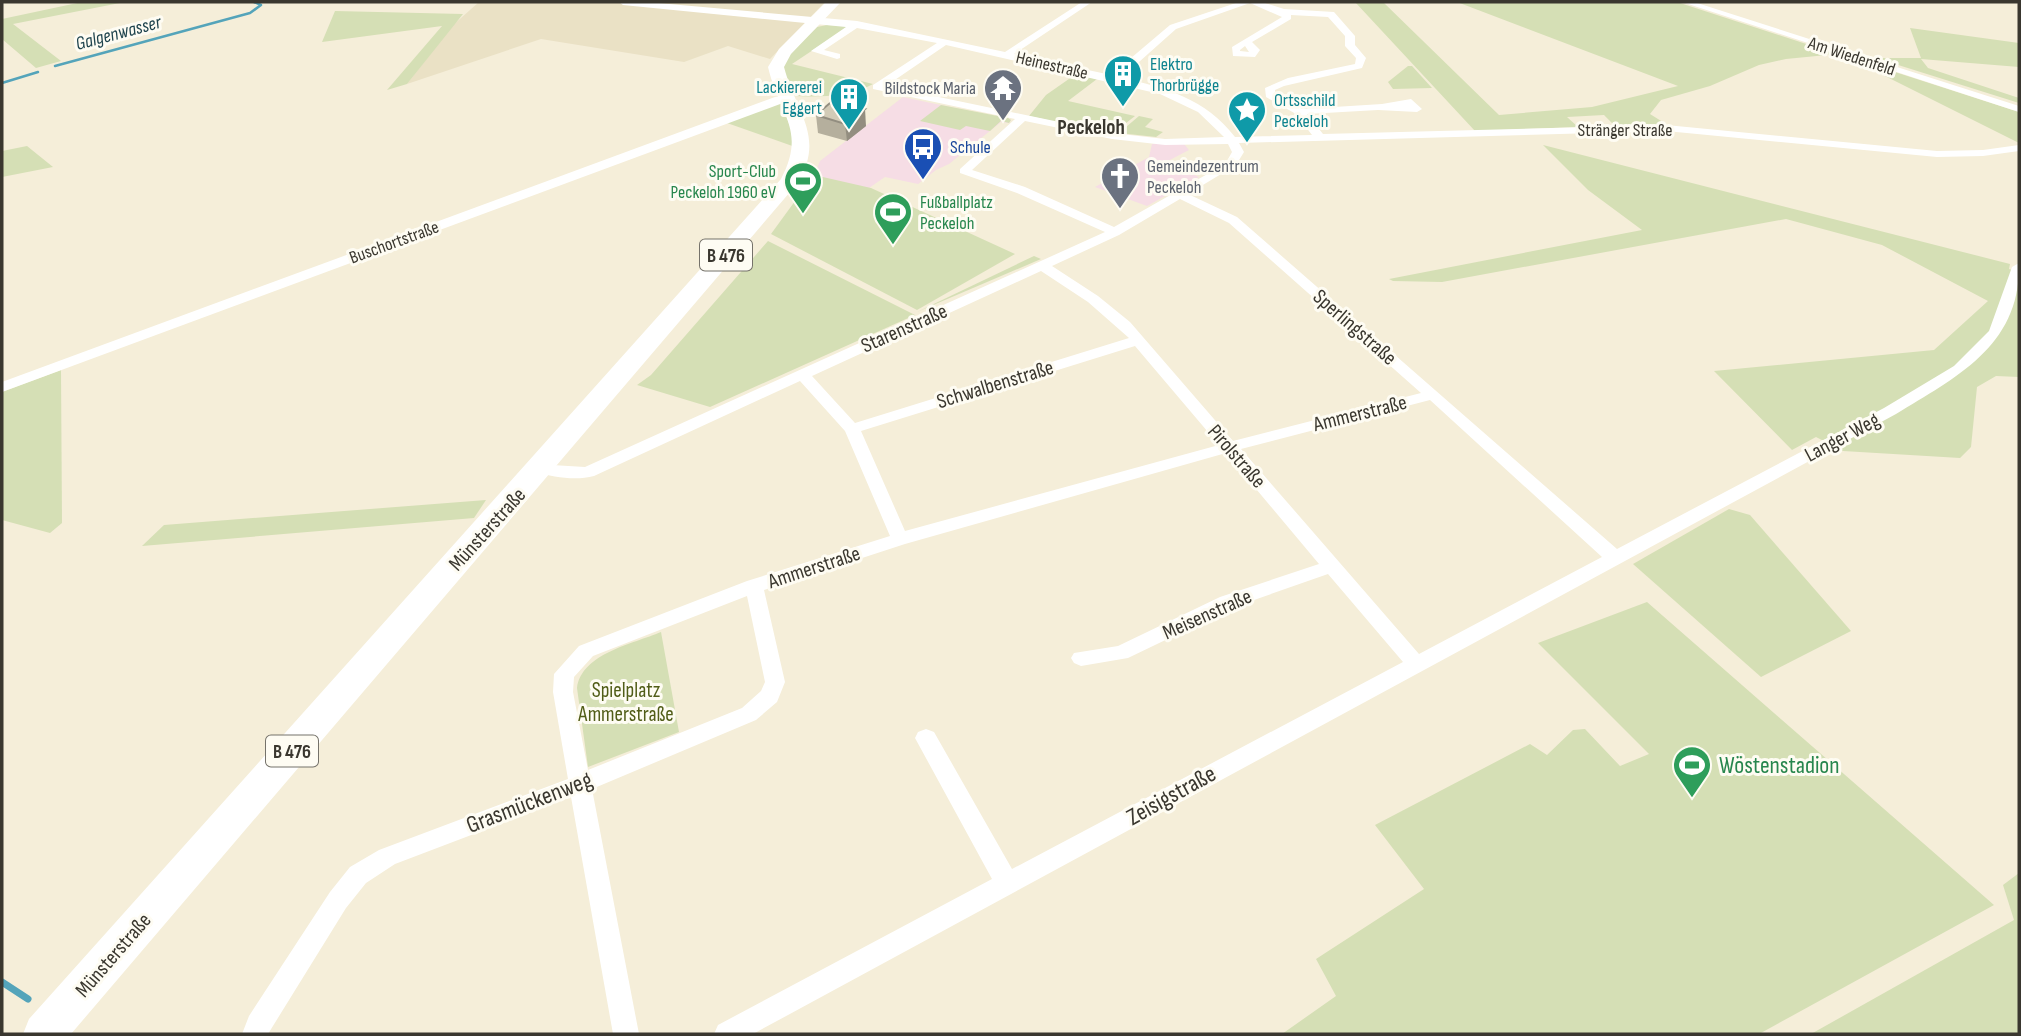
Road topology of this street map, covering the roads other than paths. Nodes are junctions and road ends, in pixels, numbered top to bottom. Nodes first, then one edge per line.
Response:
1 (624, 2) edge
2 (834, 2) edge
3 (1088, 2) edge
4 (1247, 2) edge
5 (1254, 2) edge
6 (1686, 2) edge
7 (1283, 12) junction
8 (816, 20) junction
9 (856, 24) junction
10 (945, 42) junction
11 (1246, 42) dead end
12 (837, 55) dead end
13 (1007, 55) junction
14 (1113, 79) junction
15 (787, 98) junction
16 (1382, 107) dead end
17 (2019, 109) edge
18 (1300, 112) junction
19 (1023, 118) junction
20 (1320, 137) junction
21 (1232, 140) junction
22 (2019, 148) edge
23 (1180, 195) junction
24 (1115, 232) junction
25 (1043, 266) junction
26 (2019, 268) edge
27 (1138, 340) junction
28 (802, 374) junction
29 (2, 387) edge
30 (1432, 395) junction
31 (852, 429) junction
32 (1229, 447) junction
33 (541, 468) junction
34 (900, 539) junction
35 (1615, 558) junction
36 (1332, 566) junction
37 (754, 586) junction
38 (1081, 658) dead end
39 (1416, 664) junction
40 (926, 738) dead end
41 (579, 784) junction
42 (1007, 885) junction
43 (44, 1034) edge
44 (256, 1034) edge
45 (626, 1034) edge
46 (727, 1034) edge

1 - 8 street, Heinestraße
2 - 8 main road, Münsterstraße / B 476
3 - 13 street
4 - 14 street
5 - 7 street
6 - 17 street, Am Wiedenfeld
7 - 11 street
7 - 18 street
8 - 9 street, Heinestraße
8 - 15 main road, Münsterstraße / B 476
9 - 10 street, Heinestraße
9 - 12 street
10 - 13 street, Heinestraße
10 - 19 street
13 - 14 street, Heinestraße
14 - 21 street, Heinestraße
15 - 29 street, Buschortstraße
15 - 33 main road, Münsterstraße / B 476
16 - 18 street
18 - 20 street
19 - 21 street
19 - 24 street
20 - 21 street, Stränger Straße
20 - 22 street, Stränger Straße
21 - 23 street, Starenstraße
23 - 24 street, Starenstraße
23 - 30 street, Sperlingstraße
24 - 25 street, Starenstraße
25 - 27 street, Pirolstraße
25 - 28 street, Starenstraße
26 - 35 street, Langer Weg
27 - 31 street, Schwalbenstraße
27 - 32 street, Pirolstraße
28 - 31 street
28 - 33 street, Starenstraße
30 - 32 street, Ammerstraße
30 - 35 street, Sperlingstraße
31 - 34 street
32 - 34 street, Ammerstraße
32 - 36 street, Pirolstraße
33 - 43 main road, Münsterstraße / B 476
34 - 37 street, Ammerstraße
35 - 39 street, Zeisigstraße
36 - 38 street, Meisenstraße
36 - 39 street, Pirolstraße
37 - 41 street, Ammerstraße
37 - 41 street, Grasmückenweg
39 - 42 street, Zeisigstraße
40 - 42 street
41 - 44 street, Grasmückenweg
41 - 45 street, Ammerstraße
42 - 46 street, Zeisigstraße

